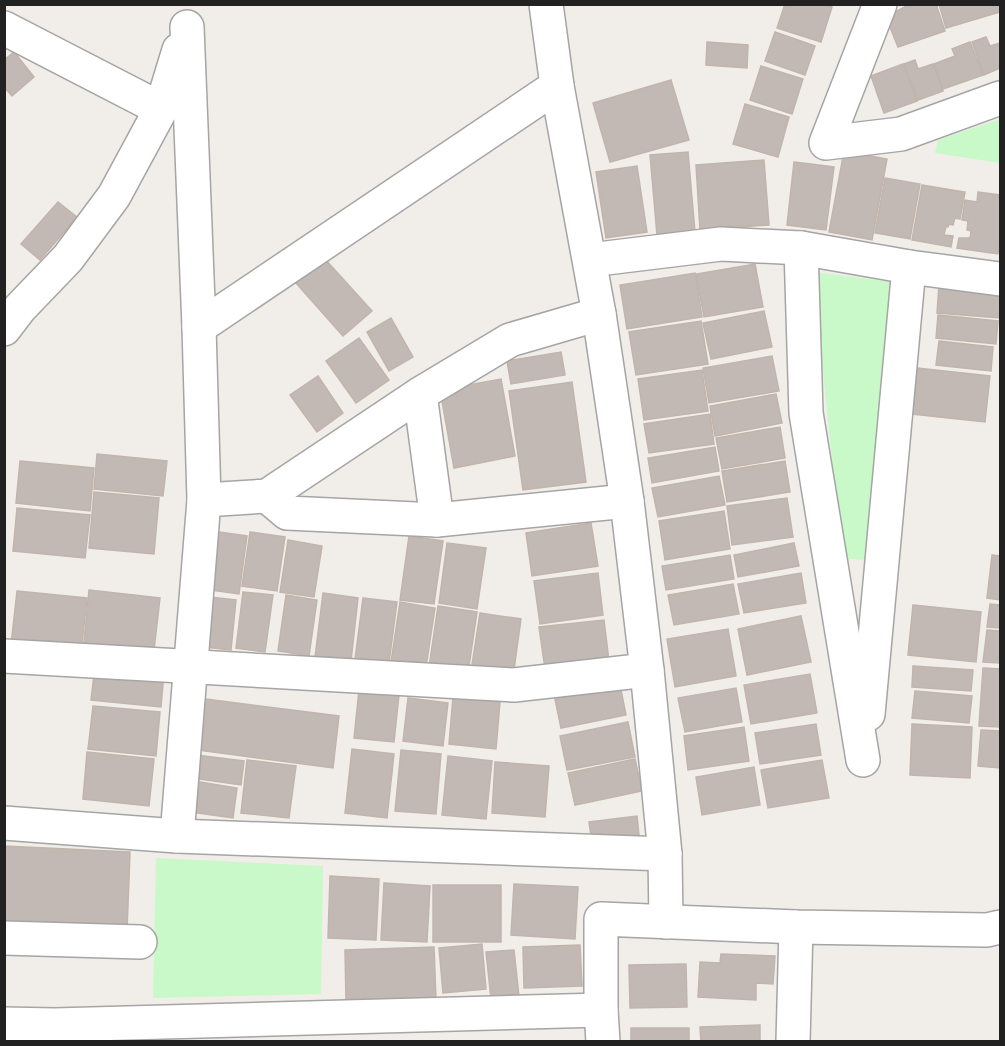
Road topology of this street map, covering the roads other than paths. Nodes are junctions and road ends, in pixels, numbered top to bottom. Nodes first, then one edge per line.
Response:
1 (546, 4) edge
2 (880, 4) edge
3 (188, 16) edge
4 (4, 28) edge
5 (557, 86) junction
6 (1000, 98) edge
7 (161, 109) junction
8 (801, 248) junction
9 (590, 260) junction
10 (909, 267) junction
11 (1000, 279) edge
12 (10, 312) edge
13 (599, 314) junction
14 (200, 327) junction
15 (420, 394) junction
16 (267, 496) junction
17 (204, 500) junction
18 (627, 501) junction
19 (437, 520) junction
20 (4, 656) edge
21 (190, 668) junction
22 (647, 670) junction
23 (4, 823) edge
24 (177, 836) junction
25 (665, 854) junction
26 (666, 922) junction
27 (796, 927) junction
28 (1000, 927) edge
29 (4, 938) edge
30 (140, 942) dead end
31 (4, 1024) edge
32 (602, 1026) edge
33 (250, 1030) edge
34 (54, 1033) edge
35 (793, 1041) edge

1 - 5 street
2 - 6 street
3 - 7 street
3 - 14 street
4 - 7 street
5 - 9 street
5 - 14 street
7 - 12 street
8 - 9 street
8 - 10 street
8 - 10 street
9 - 13 street
10 - 11 street
13 - 15 street
13 - 18 street
14 - 17 street
15 - 16 street
15 - 19 street
16 - 17 street
16 - 19 street
17 - 21 street
18 - 19 street
18 - 22 street
20 - 21 street
21 - 22 street
21 - 24 street
22 - 25 street
23 - 24 street
24 - 25 street
25 - 26 street
26 - 27 street
26 - 32 street
27 - 28 street
27 - 35 street
29 - 30 street
31 - 34 street
32 - 33 street
33 - 34 street

